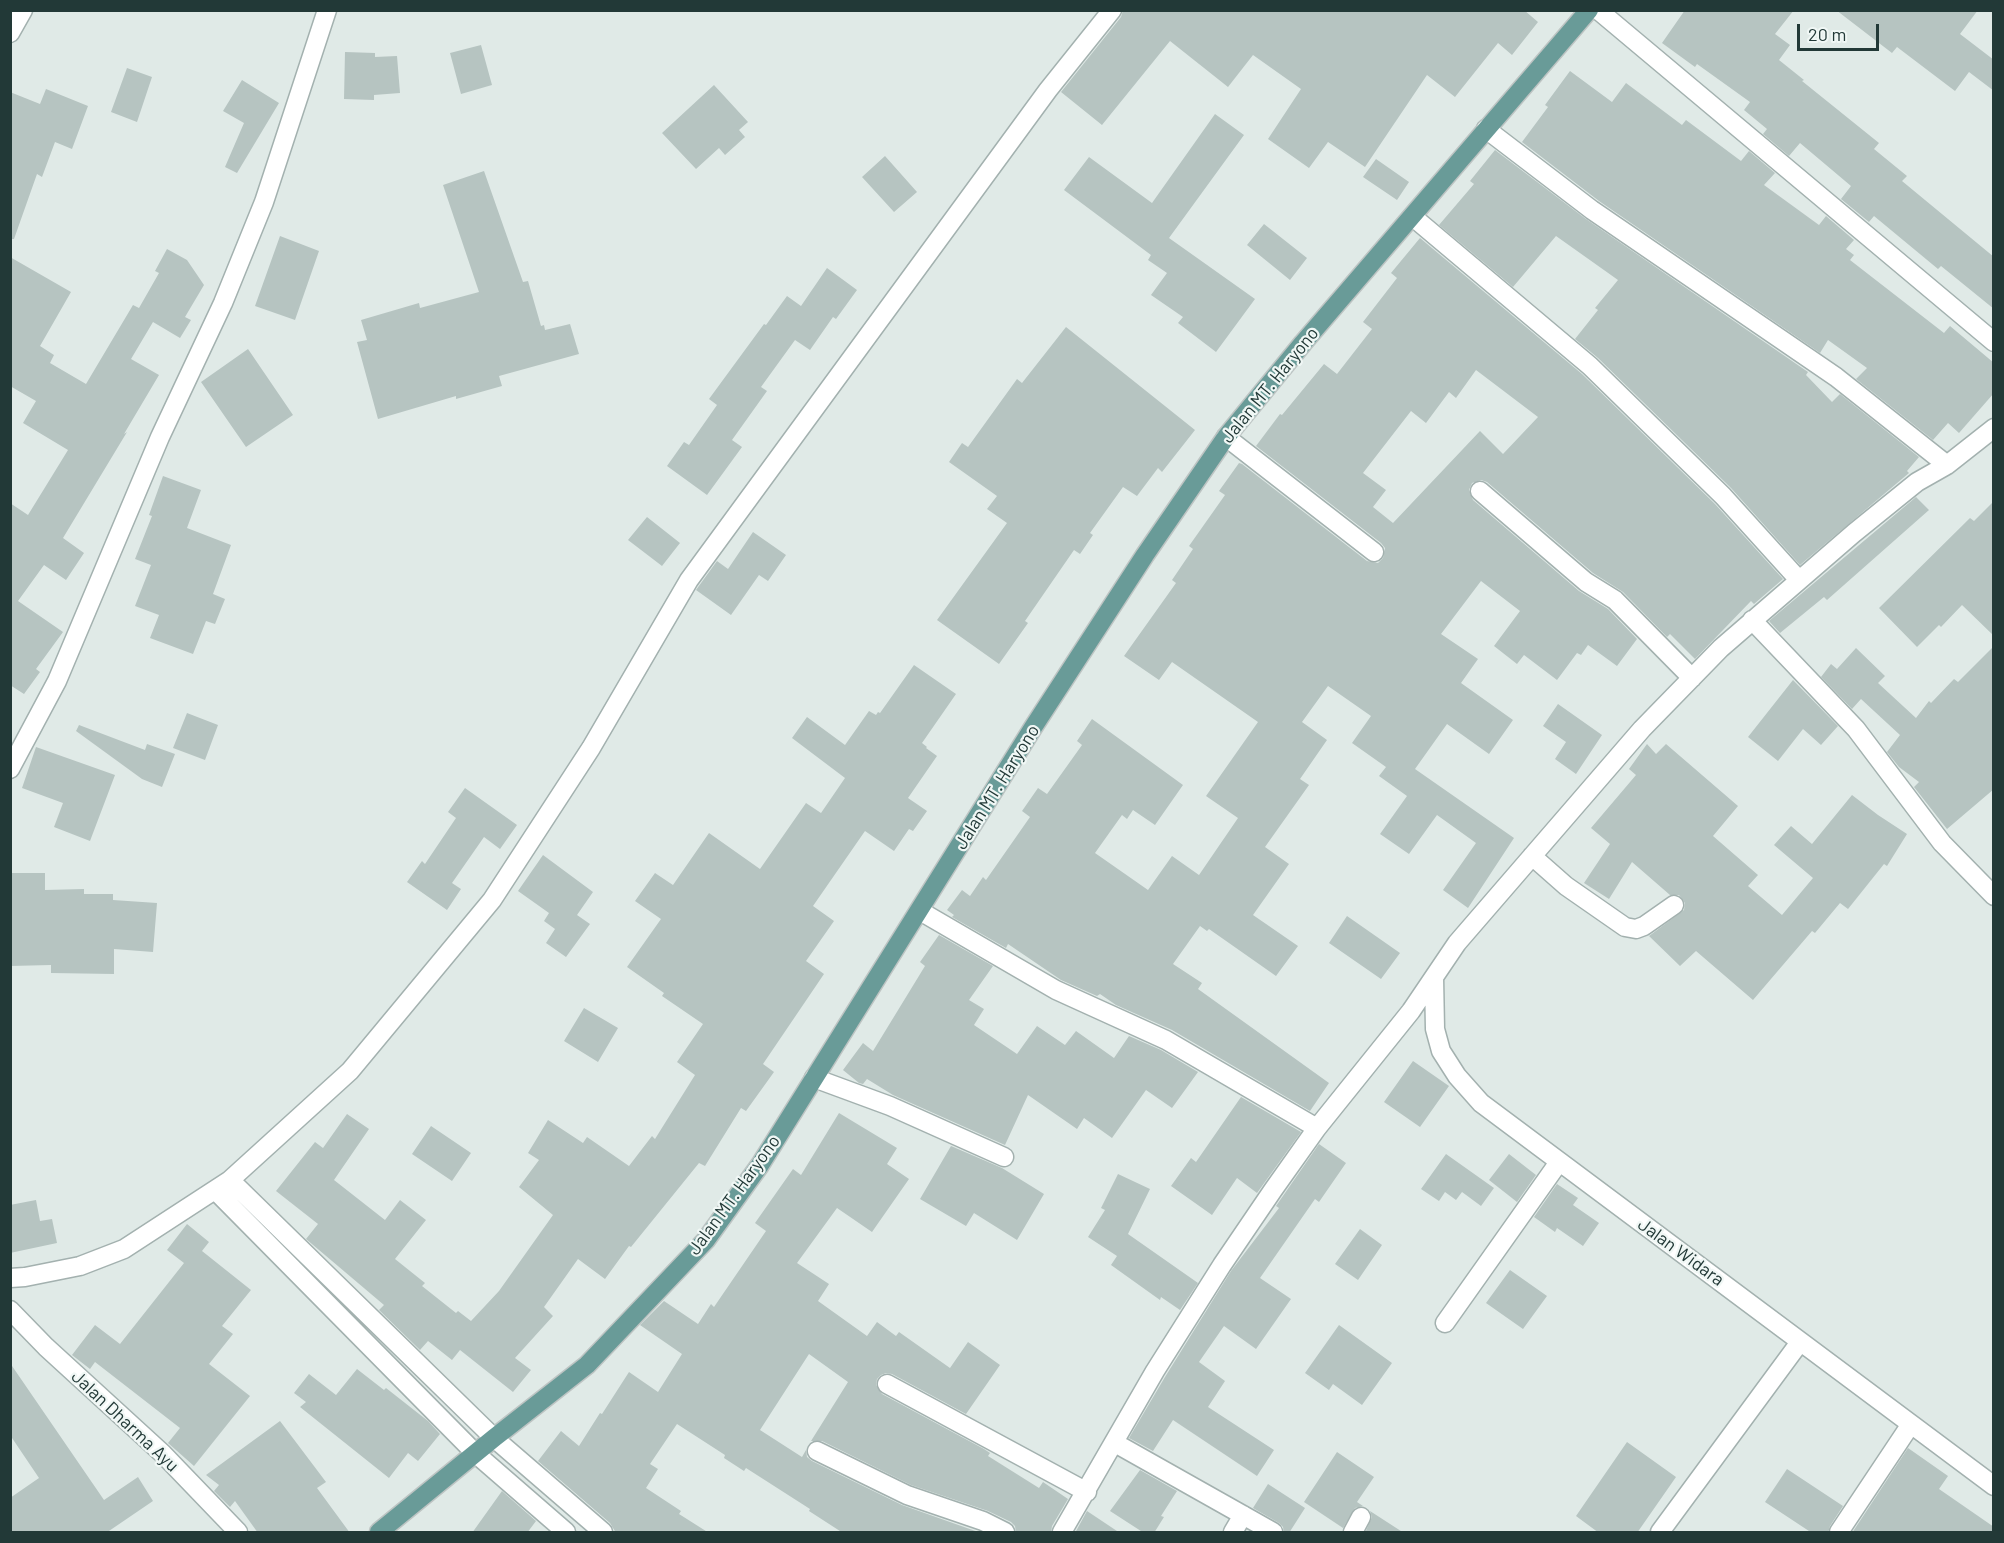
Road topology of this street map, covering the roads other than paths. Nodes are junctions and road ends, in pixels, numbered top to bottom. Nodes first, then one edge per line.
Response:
1 (23, 10) edge
2 (327, 10) edge
3 (1112, 10) edge
4 (1589, 10) edge
5 (1598, 10) edge
6 (10, 33) edge
7 (1486, 129) junction
8 (1413, 217) junction
9 (1994, 342) edge
10 (1994, 428) edge
11 (1226, 437) junction
12 (1947, 465) junction
13 (1480, 491) dead end
14 (1374, 552) dead end
15 (1799, 580) junction
16 (1752, 620) junction
17 (1692, 678) junction
18 (10, 769) edge
19 (1532, 856) junction
20 (1994, 896) edge
21 (1674, 905) dead end
22 (920, 911) junction
23 (1434, 977) junction
24 (814, 1078) junction
25 (1317, 1128) junction
26 (1004, 1157) dead end
27 (1559, 1162) junction
28 (223, 1185) junction
29 (10, 1278) edge
30 (10, 1310) edge
31 (1445, 1323) dead end
32 (1800, 1342) junction
33 (886, 1384) dead end
34 (1911, 1424) junction
35 (494, 1438) junction
36 (1115, 1443) junction
37 (817, 1451) dead end
38 (475, 1453) junction
39 (1994, 1486) edge
40 (1086, 1492) junction
41 (1243, 1515) junction
42 (238, 1533) edge
43 (379, 1533) edge
44 (566, 1533) edge
45 (603, 1533) edge
46 (1005, 1533) edge
47 (1062, 1533) edge
48 (1233, 1533) edge
49 (1273, 1533) edge
50 (1660, 1533) edge
51 (1839, 1533) edge

1 - 6 street
2 - 18 street
3 - 28 street
4 - 7 main road, Jalan MT. Haryono
5 - 9 street
7 - 8 main road, Jalan MT. Haryono
7 - 12 street
8 - 11 main road, Jalan MT. Haryono
8 - 15 street
10 - 12 street
11 - 14 street
11 - 22 main road, Jalan MT. Haryono
12 - 15 street
13 - 17 street
15 - 16 street
16 - 17 street
16 - 20 street
17 - 19 street
19 - 21 street
19 - 23 street
22 - 24 main road, Jalan MT. Haryono
22 - 25 street
23 - 25 street
23 - 27 street, Jalan Widara
24 - 26 street
24 - 35 main road, Jalan MT. Haryono
25 - 36 street
27 - 31 street
27 - 32 street, Jalan Widara
28 - 29 street
28 - 35 street
28 - 38 street
30 - 42 street, Jalan Dharma Ayu
32 - 34 street, Jalan Widara
32 - 50 street
33 - 40 street
34 - 39 street, Jalan Widara
34 - 51 street
35 - 38 main road, Jalan MT. Haryono
35 - 45 street
36 - 40 street
36 - 41 street
37 - 46 street
38 - 43 main road, Jalan MT. Haryono
38 - 44 street
40 - 47 street
41 - 48 street
41 - 49 street

